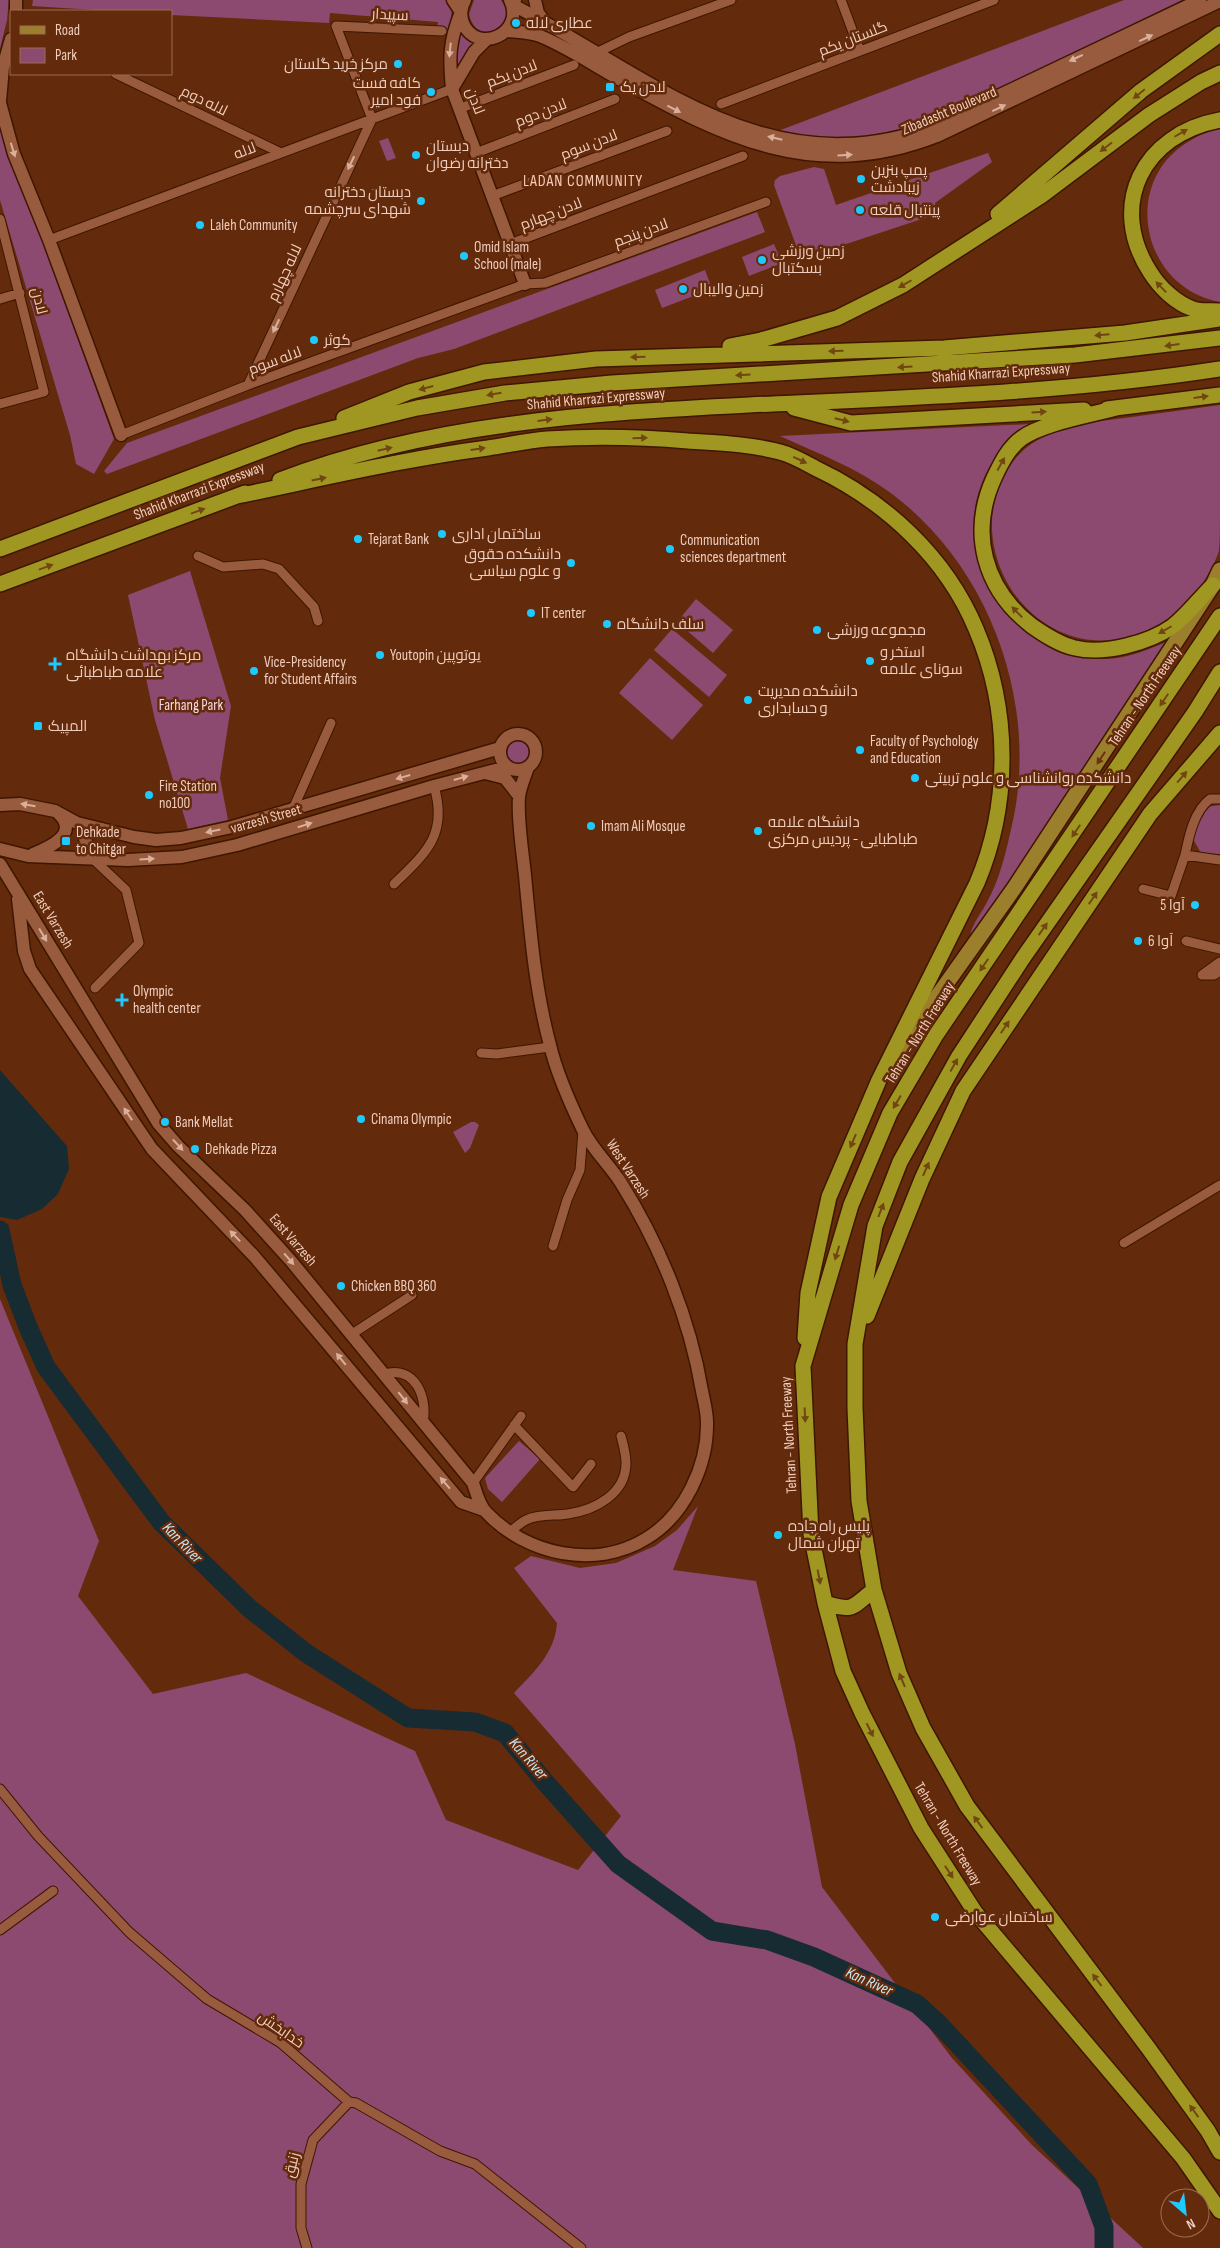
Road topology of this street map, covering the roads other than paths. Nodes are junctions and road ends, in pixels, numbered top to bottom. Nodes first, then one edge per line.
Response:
1 (453, 0) edge
2 (535, 0) edge
3 (731, 0) edge
4 (841, 0) edge
5 (994, 0) edge
6 (1200, 0) edge
7 (1220, 1) edge
8 (513, 2) edge
9 (463, 6) edge
10 (545, 22) junction
11 (442, 31) dead end
12 (507, 31) junction
13 (1220, 34) edge
14 (487, 39) junction
15 (10, 46) edge
16 (860, 51) junction
17 (596, 53) junction
18 (574, 65) dead end
19 (7, 66) edge
20 (1220, 72) edge
21 (118, 75) edge
22 (452, 89) junction
23 (615, 99) dead end
24 (0, 102) edge
25 (721, 104) dead end
26 (461, 108) junction
27 (372, 119) junction
28 (1220, 120) edge
29 (667, 131) dead end
30 (279, 152) junction
31 (476, 153) junction
32 (743, 156) dead end
33 (492, 196) junction
34 (766, 202) dead end
35 (0, 219) edge
36 (49, 240) junction
37 (510, 244) junction
38 (946, 258) junction
39 (524, 284) junction
40 (20, 293) junction
41 (0, 299) edge
42 (1220, 311) edge
43 (1220, 318) edge
44 (1220, 338) edge
45 (671, 356) junction
46 (1220, 368) edge
47 (248, 385) junction
48 (1220, 395) edge
49 (0, 404) edge
50 (778, 404) junction
51 (1116, 408) junction
52 (121, 435) joint
53 (298, 437) junction
54 (237, 496) junction
55 (0, 549) edge
56 (198, 556) dead end
57 (1220, 570) edge
58 (0, 584) edge
59 (1213, 585) junction
60 (1220, 616) edge
61 (318, 621) dead end
62 (1220, 672) edge
63 (331, 723) dead end
64 (1220, 733) edge
65 (500, 748) junction
66 (507, 767) junction
67 (528, 767) junction
68 (480, 772) junction
69 (434, 786) junction
70 (519, 796) junction
71 (1220, 799) edge
72 (0, 806) edge
73 (293, 809) junction
74 (55, 811) junction
75 (102, 829) junction
76 (0, 849) edge
77 (1185, 855) junction
78 (28, 856) junction
79 (95, 857) junction
80 (1220, 860) edge
81 (0, 864) edge
82 (394, 884) dead end
83 (1143, 889) dead end
84 (18, 893) junction
85 (1186, 941) dead end
86 (1220, 949) edge
87 (1220, 962) edge
88 (1220, 971) edge
89 (95, 988) dead end
90 (550, 1047) junction
91 (481, 1052) dead end
92 (879, 1080) junction
93 (583, 1131) junction
94 (1220, 1184) edge
95 (1124, 1243) dead end
96 (553, 1246) dead end
97 (412, 1295) dead end
98 (352, 1334) junction
99 (855, 1344) junction
100 (803, 1366) junction
101 (384, 1374) junction
102 (521, 1416) dead end
103 (423, 1423) junction
104 (514, 1425) junction
105 (621, 1436) dead end
106 (591, 1464) dead end
107 (473, 1483) junction
108 (484, 1510) junction
109 (510, 1532) junction
110 (620, 1550) joint
111 (874, 1590) junction
112 (825, 1603) junction
113 (0, 1789) edge
114 (53, 1891) dead end
115 (0, 1930) edge
116 (349, 2102) junction
117 (1220, 2152) edge
118 (1220, 2211) edge
119 (307, 2248) edge
120 (581, 2248) edge

1 - 9 street
2 - 10 street
3 - 17 street
4 - 16 street
5 - 16 street, گلستان یکم
6 -> 17 street, Zibadasht Boulevard
12 -> 7 street, Zibadasht Boulevard
8 - 10 street, Zibadasht Boulevard
8 - 12 street
9 - 14 street
9 -> 22 street, لادن
10 - 17 street, Zibadasht Boulevard
11 - 27 street, سپیدار
12 - 14 street
13 -> 38 highway
14 - 22 street
15 - 19 street
16 - 25 street, گلستان یکم
18 - 26 street, لادن یکم
19 - 24 street
20 -> 38 highway
21 - 30 street, لاله دوم
22 - 26 street, لادن
22 - 27 street, لاله
23 - 31 street, لادن دوم
24 -> 36 street
26 - 31 street, لادن
27 - 30 street, لاله
27 -> 47 street, لاله چهارم
42 -> 28 highway
29 - 33 street, لادن سوم
30 - 36 street, لاله
31 - 33 street, لادن
32 - 37 street, لادن چهارم
33 - 37 street, لادن
34 - 39 street, لادن پنجم
35 - 40 street, لادن
36 - 52 street
37 - 39 street, لادن
38 -> 45 highway
39 - 47 street, لاله سوم
40 - 41 street
40 - 49 street, لادن
43 -> 45 highway
44 -> 53 highway, Shahid Kharrazi Expressway
45 -> 53 highway
46 - 50 highway, Shahid Kharrazi Expressway
47 - 52 street, لاله سوم
51 -> 48 highway
50 -> 51 highway
54 -> 50 highway, Shahid Kharrazi Expressway
59 -> 51 highway
53 - 55 highway, Shahid Kharrazi Expressway
58 -> 54 highway, Shahid Kharrazi Expressway
54 -> 92 highway
56 - 61 street
57 - 59 main road
59 -> 92 main road
60 -> 100 highway, Tehran - North Freeway
99 -> 62 highway, Tehran - North Freeway
63 - 73 street
99 -> 64 highway
65 - 66 street
65 - 67 street
65 -> 73 street, varzesh Street
66 - 67 street
66 - 68 street, varzesh Street
67 - 70 street, West Varzesh
69 -> 68 street, varzesh Street
68 - 70 street
79 -> 69 street, varzesh Street
69 - 82 street
70 - 90 street, West Varzesh
71 - 77 street
74 -> 72 street, varzesh Street
73 -> 75 street, varzesh Street
74 - 75 street, varzesh Street
74 - 78 street
75 - 79 street
76 - 78 street, varzesh Street
77 - 80 street
77 - 83 street
78 - 79 street, varzesh Street
79 - 89 street
81 - 84 street, East Varzesh
84 -> 98 street, East Varzesh
108 -> 84 street
85 - 86 street
87 - 88 street
90 - 91 street
90 - 93 street, West Varzesh
92 -> 100 highway
93 - 96 street
93 - 110 street, West Varzesh
94 - 95 street
97 - 98 street
98 - 101 street, East Varzesh
99 - 111 highway, Tehran - North Freeway
100 -> 112 highway, Tehran - North Freeway
101 -> 103 street, East Varzesh
101 - 103 street
102 - 104 street
103 - 107 street, East Varzesh
104 - 106 street
104 - 107 street
105 - 109 street
107 - 108 street, East Varzesh
108 - 109 street, East Varzesh
109 - 110 street, East Varzesh
111 - 112 highway
117 -> 111 highway, Tehran - North Freeway
112 -> 118 highway, Tehran - North Freeway
113 - 116 street, خدابخش
114 - 115 street
116 - 119 street, زنبق
116 - 120 street, خدابخش

